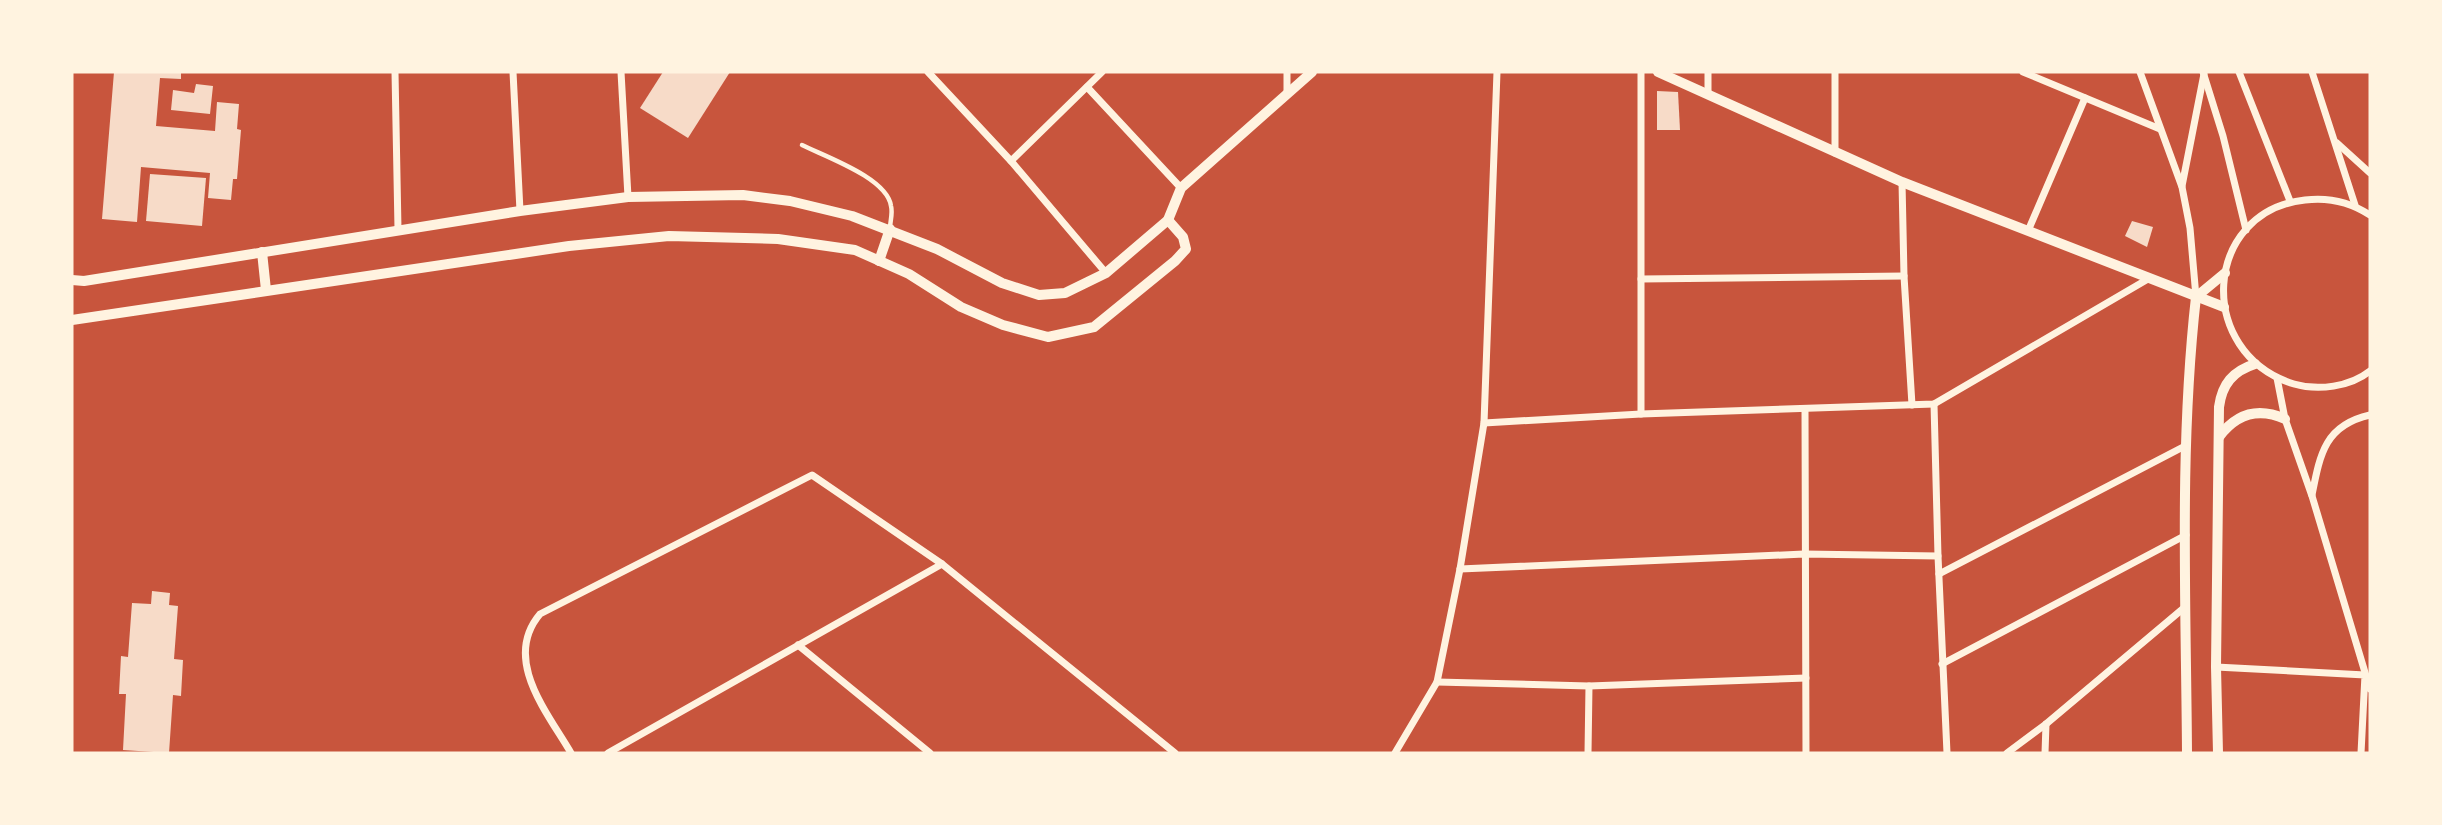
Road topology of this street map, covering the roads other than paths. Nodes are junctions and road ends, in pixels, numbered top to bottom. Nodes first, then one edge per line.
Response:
1 (395, 72) edge
2 (513, 72) edge
3 (621, 72) edge
4 (928, 72) edge
5 (1102, 72) edge
6 (1287, 72) edge
7 (1312, 72) edge
8 (1497, 72) edge
9 (1641, 72) edge
10 (1658, 72) edge
11 (1708, 72) edge
12 (1835, 72) edge
13 (2022, 72) edge
14 (2140, 72) edge
15 (2239, 72) edge
16 (2312, 72) edge
17 (2204, 73) edge
18 (1087, 87) junction
19 (1287, 94) junction
20 (1708, 95) junction
21 (2085, 98) junction
22 (2160, 129) junction
23 (2335, 141) junction
24 (802, 145) dead end
25 (1835, 153) junction
26 (1011, 161) junction
27 (2370, 173) edge
28 (1902, 182) junction
29 (2182, 187) junction
30 (1181, 188) junction
31 (628, 197) junction
32 (2290, 201) junction
33 (2355, 205) junction
34 (520, 211) junction
35 (2370, 215) edge
36 (1168, 220) junction
37 (398, 229) junction
38 (890, 229) junction
39 (2246, 230) junction
40 (2028, 231) junction
41 (262, 252) junction
42 (879, 261) junction
43 (1106, 273) junction
44 (2225, 273) junction
45 (1904, 276) junction
46 (1641, 279) junction
47 (2148, 279) junction
48 (72, 280) edge
49 (266, 290) junction
50 (2196, 297) junction
51 (2224, 307) junction
52 (72, 320) edge
53 (2255, 364) junction
54 (2370, 372) edge
55 (2277, 378) junction
56 (1934, 404) junction
57 (1912, 405) junction
58 (1805, 409) junction
59 (1641, 414) junction
60 (2370, 415) edge
61 (2285, 419) junction
62 (1484, 423) junction
63 (2219, 437) junction
64 (2185, 446) junction
65 (2312, 496) junction
66 (2186, 535) junction
67 (1804, 554) junction
68 (1938, 556) junction
69 (942, 564) junction
70 (1460, 569) junction
71 (1939, 574) junction
72 (2186, 607) junction
73 (798, 645) junction
74 (1942, 664) junction
75 (2216, 667) junction
76 (2365, 675) junction
77 (1806, 678) junction
78 (1437, 682) junction
79 (1589, 686) junction
80 (2370, 690) edge
81 (2046, 724) junction
82 (571, 753) edge
83 (608, 753) edge
84 (930, 753) edge
85 (1175, 753) edge
86 (1395, 753) edge
87 (1588, 753) edge
88 (1806, 753) edge
89 (1947, 753) edge
90 (2007, 753) edge
91 (2045, 753) edge
92 (2186, 753) edge
93 (2218, 753) edge
94 (2361, 753) edge

1 - 37 street
2 - 34 street
3 - 31 street
4 - 26 street
5 - 18 street
6 - 19 street
7 - 19 street
8 - 62 street
9 - 46 street
10 - 20 street
11 - 20 street
12 - 25 street
13 - 21 street
14 - 22 street
15 - 32 street
16 - 23 street
17 - 29 street
17 - 39 street
18 - 26 street
18 - 30 street
19 - 30 street
20 - 25 street
21 - 22 street
21 - 40 street
22 - 29 street
23 - 27 street
23 - 33 street
24 - 38 lane
25 - 28 street
26 - 43 street
28 - 40 street
28 - 45 street
29 - 50 street
30 - 36 street
31 - 34 street
31 - 38 street
32 - 33 street
32 - 39 street
33 - 35 street
34 - 37 street
36 - 42 street
36 - 43 street
37 - 41 street
38 - 42 street
38 - 43 street
39 - 44 street
40 - 47 street
41 - 48 street
41 - 49 street
42 - 49 street
44 - 50 street
44 - 51 street
45 - 46 street
45 - 57 street
46 - 59 street
47 - 50 street
47 - 56 street
49 - 52 street
50 - 51 street
50 - 64 street
51 - 53 street
53 - 55 street
53 - 63 street
54 - 55 street
55 - 61 street
56 - 57 street
56 - 68 street
57 - 58 street
58 - 59 street
58 - 67 street
59 - 62 street
60 - 65 street
61 - 63 street
61 - 65 street
62 - 70 street
63 - 75 street
64 - 66 street
64 - 71 street
65 - 76 street
66 - 72 street
66 - 74 street
67 - 68 street
67 - 70 street
67 - 77 street
68 - 71 street
69 - 73 street
69 - 82 street
69 - 85 street
70 - 78 street
71 - 74 street
72 - 81 street
72 - 92 street
73 - 83 street
73 - 84 street
74 - 89 street
75 - 76 street
75 - 93 street
76 - 80 street
76 - 94 street
77 - 79 street
77 - 88 street
78 - 79 street
78 - 86 street
79 - 87 street
81 - 90 street
81 - 91 street

